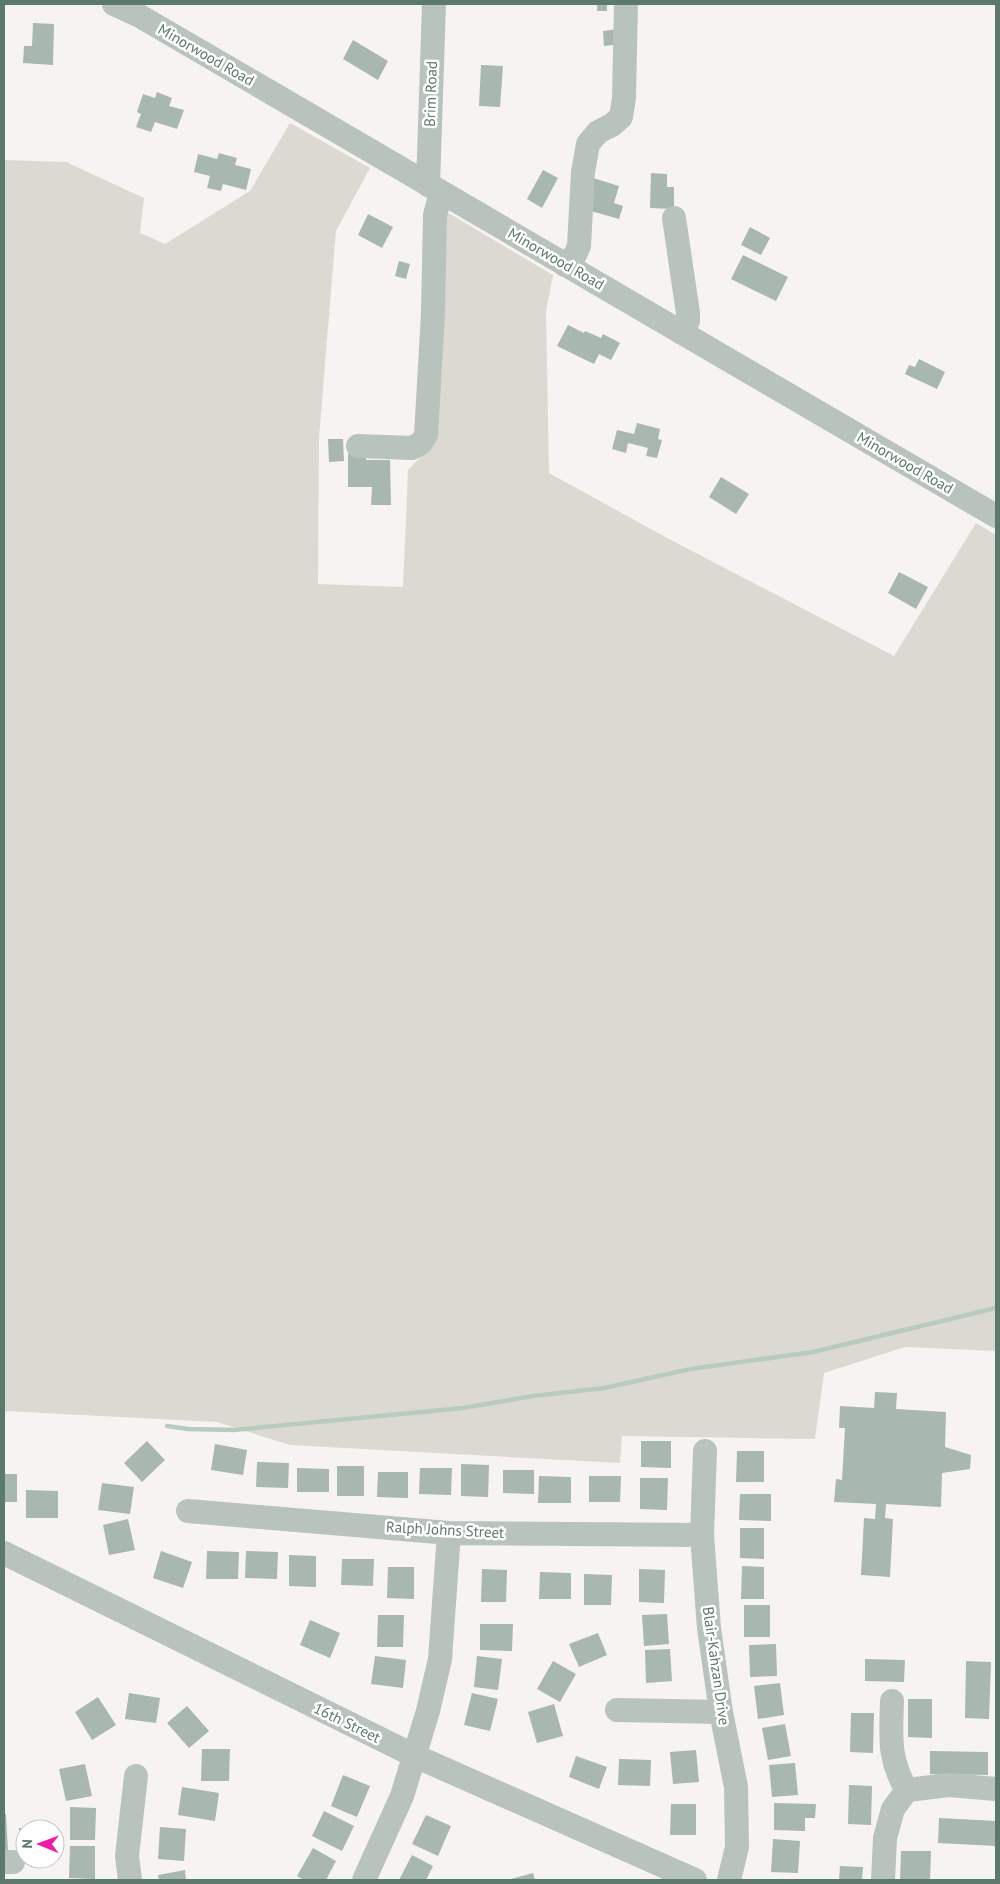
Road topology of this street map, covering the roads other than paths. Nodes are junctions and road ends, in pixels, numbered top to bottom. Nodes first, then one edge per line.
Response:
1 (114, 4) edge
2 (434, 4) edge
3 (626, 4) edge
4 (435, 189) junction
5 (674, 218) dead end
6 (565, 265) junction
7 (682, 333) junction
8 (358, 446) dead end
9 (996, 516) edge
10 (705, 1451) dead end
11 (188, 1511) dead end
12 (449, 1533) junction
13 (702, 1535) junction
14 (4, 1554) edge
15 (892, 1701) dead end
16 (617, 1710) dead end
17 (721, 1712) junction
18 (415, 1756) junction
19 (136, 1776) dead end
20 (996, 1789) edge
21 (907, 1791) junction
22 (130, 1880) edge
23 (364, 1880) edge
24 (695, 1880) edge
25 (729, 1880) edge
26 (883, 1880) edge

1 - 4 street, Minorwood Road
2 - 4 street, Brim Road
3 - 6 street
4 - 6 street, Minorwood Road
4 - 8 street, Brim Road
5 - 7 street
6 - 7 street, Minorwood Road
7 - 9 street, Minorwood Road
10 - 13 street, Blair-Kahzan Drive
11 - 12 street, Ralph Johns Street
12 - 13 street, Ralph Johns Street
12 - 18 street
13 - 17 street, Blair-Kahzan Drive
14 - 18 street, 16th Street
15 - 21 street
16 - 17 street
17 - 25 street, Blair-Kahzan Drive
18 - 23 street
18 - 24 street, 16th Street
19 - 22 street
20 - 21 street
21 - 26 street

